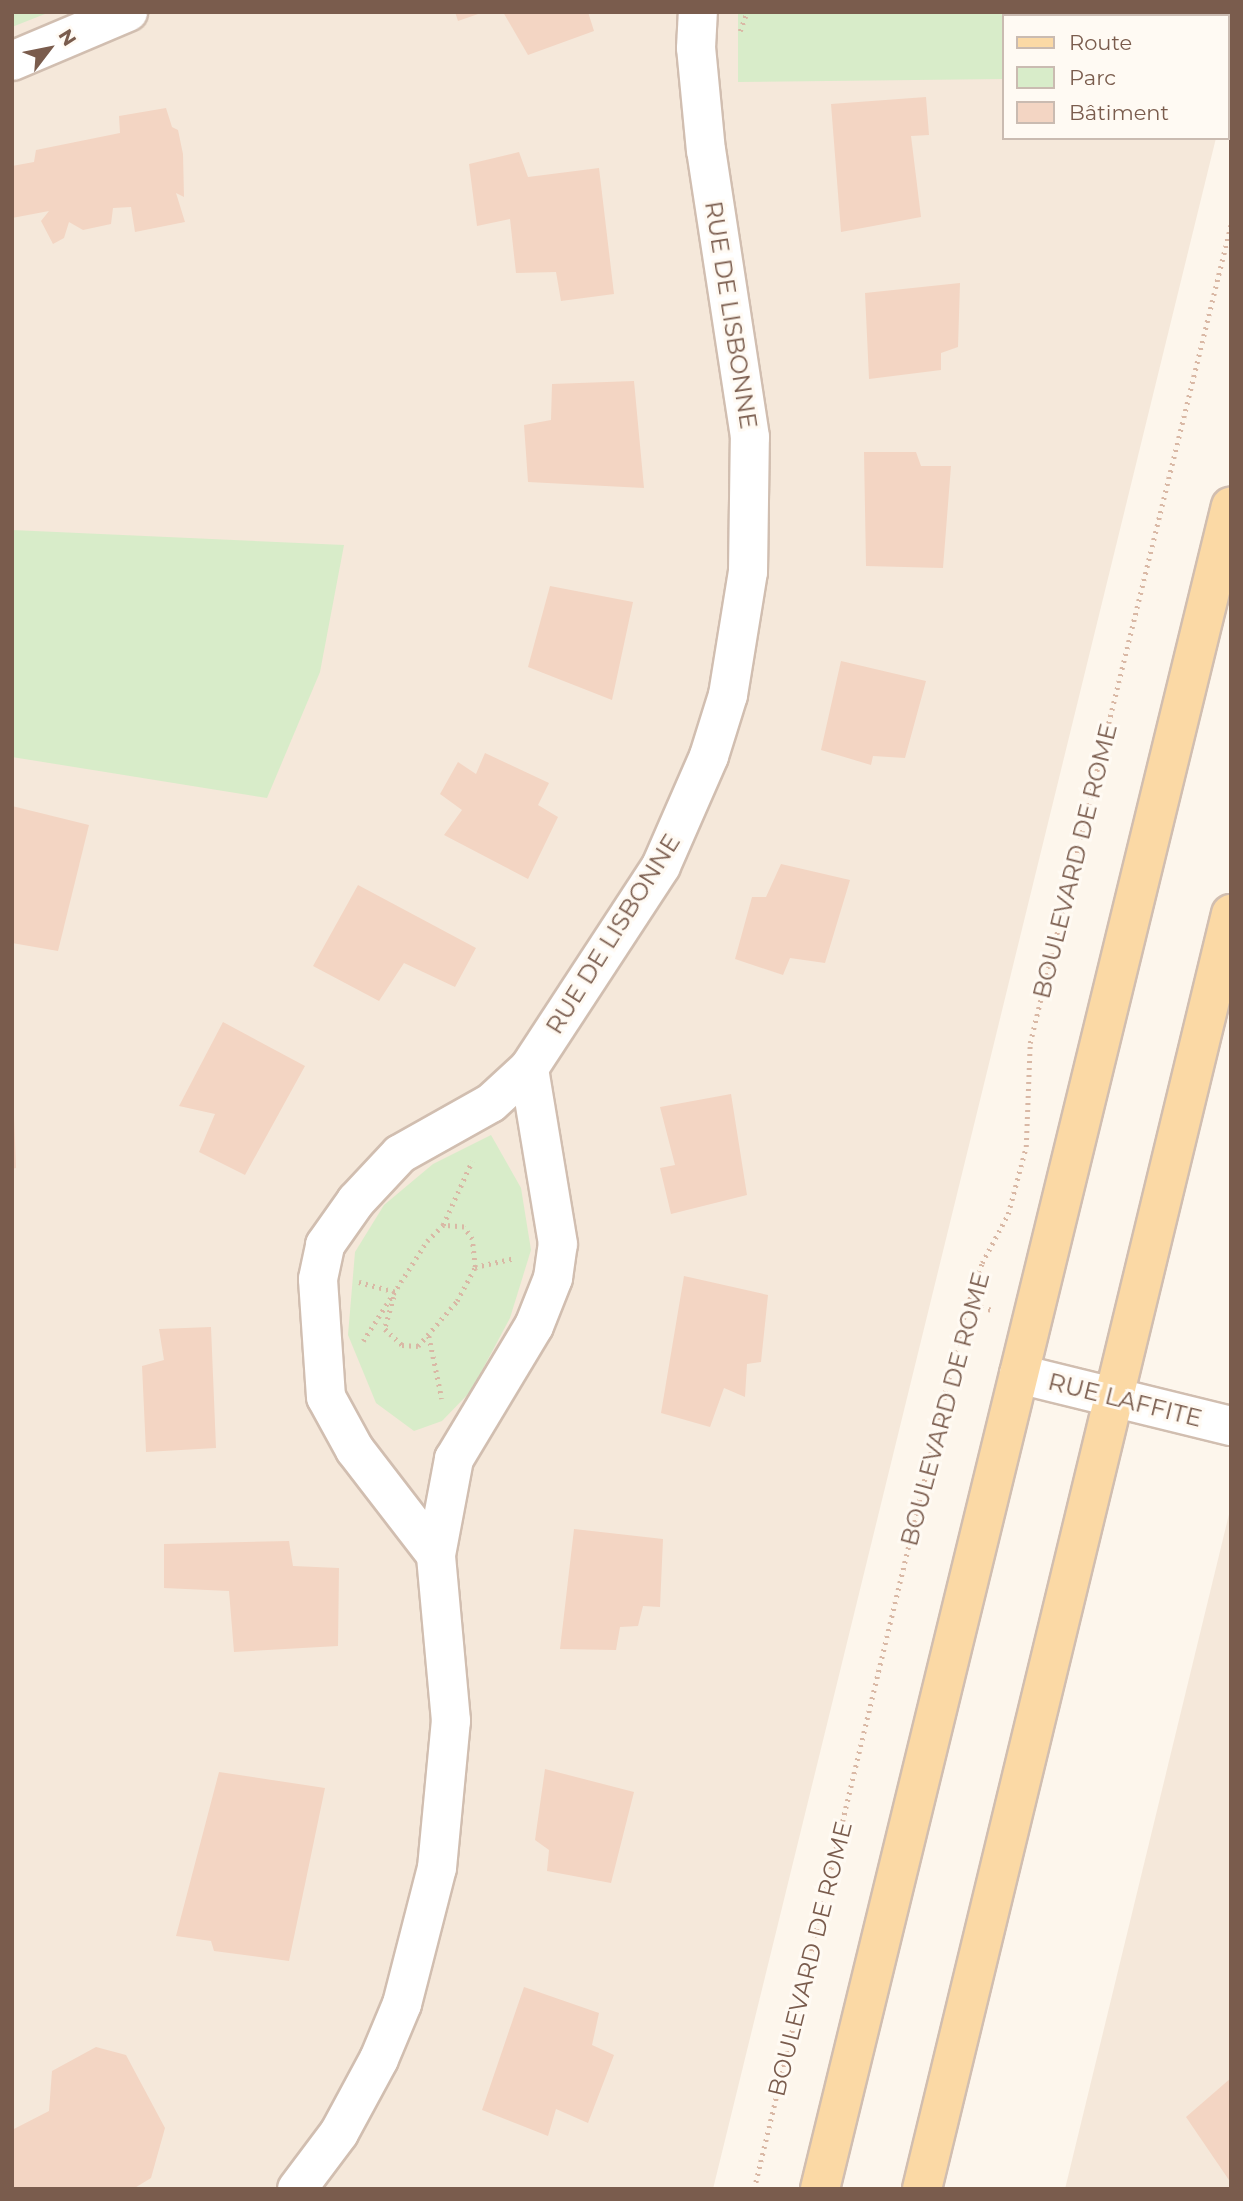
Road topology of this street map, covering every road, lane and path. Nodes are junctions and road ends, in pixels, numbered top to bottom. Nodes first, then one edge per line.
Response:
1 (128, 12) edge
2 (698, 12) edge
3 (12, 61) edge
4 (1231, 224) edge
5 (1231, 506) edge
6 (1231, 914) edge
7 (529, 1068) junction
8 (443, 1225) joint
9 (1019, 1374) junction
10 (1115, 1397) junction
11 (1231, 1426) edge
12 (436, 1555) junction
13 (297, 2189) edge
14 (754, 2189) edge
15 (820, 2189) edge
16 (922, 2189) edge

1 - 3 street
2 - 7 street, RUE DE LISBONNE
4 - 14 path, BOULEVARD DE ROME
5 - 9 main road
6 - 10 main road
7 - 12 street
7 - 12 street, RUE DE LISBONNE
8 - 8 path
9 - 10 street, RUE LAFFITE
9 - 15 main road
10 - 11 street, RUE LAFFITE
10 - 16 main road
12 - 13 street

